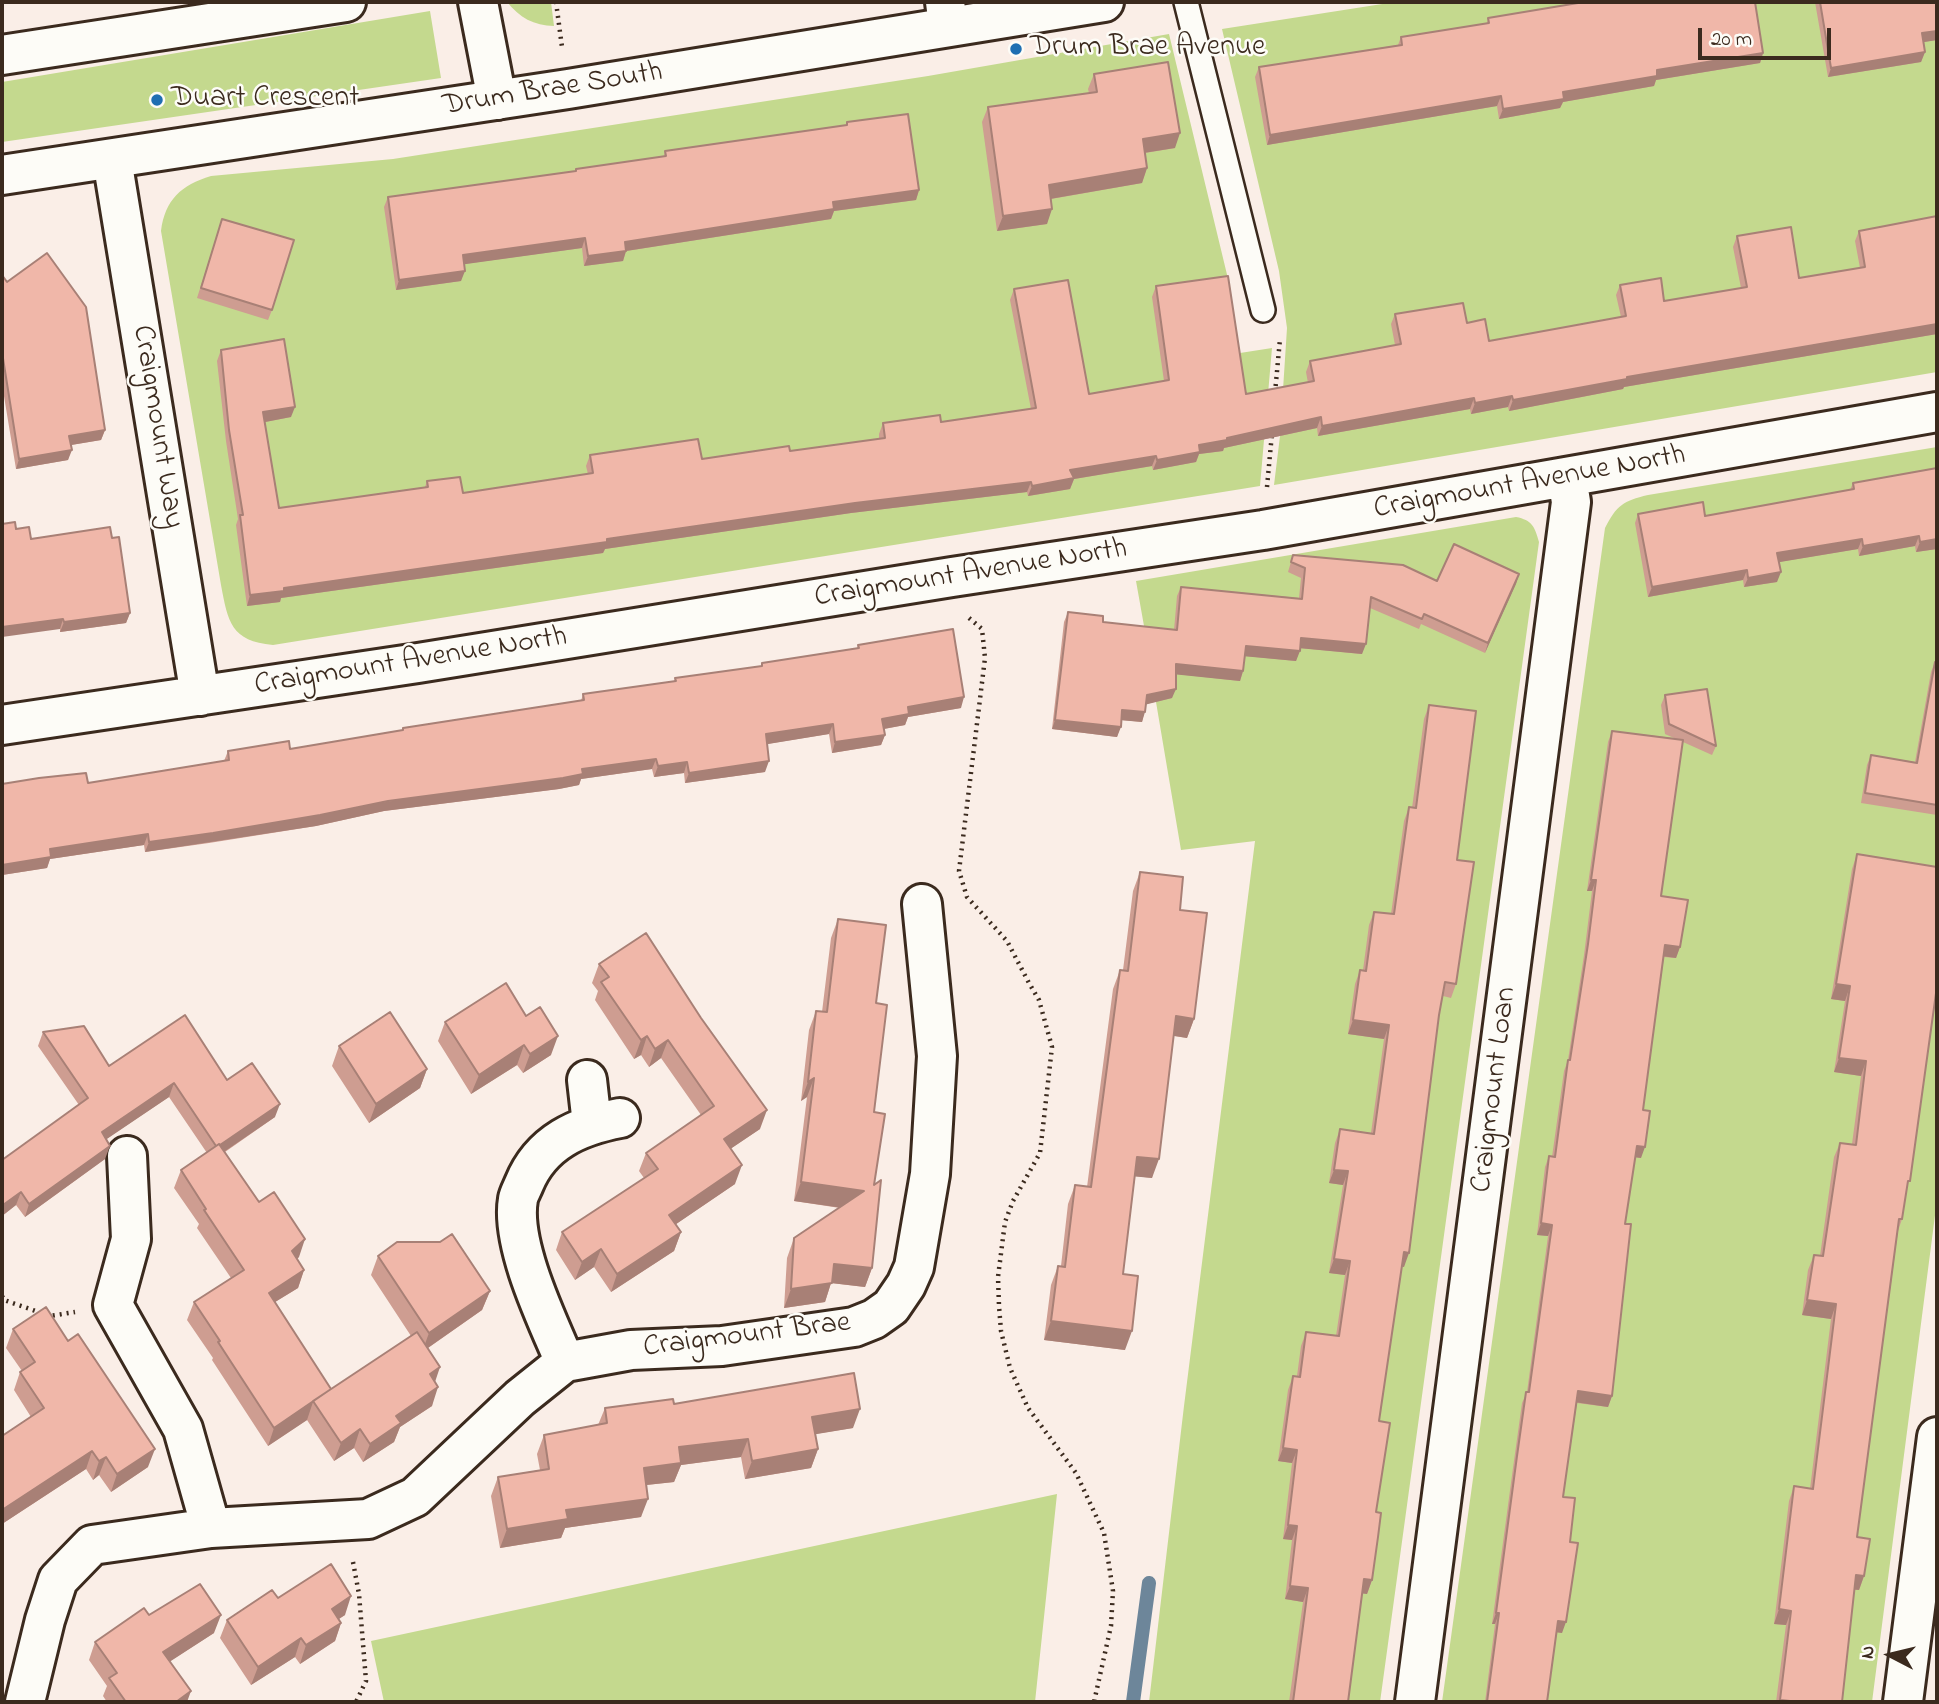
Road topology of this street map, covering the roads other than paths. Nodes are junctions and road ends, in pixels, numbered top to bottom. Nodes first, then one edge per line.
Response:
1 (346, 2) edge
2 (478, 2) edge
3 (1104, 2) edge
4 (1186, 2) edge
5 (946, 14) edge
6 (2, 55) edge
7 (497, 100) junction
8 (112, 159) junction
9 (2, 175) edge
10 (1263, 310) road end
11 (1937, 412) edge
12 (1567, 477) junction
13 (200, 696) junction
14 (2, 725) edge
15 (922, 904) dead end
16 (587, 1080) dead end
17 (127, 1157) dead end
18 (565, 1362) junction
19 (1937, 1437) edge
20 (211, 1528) junction
21 (26, 1702) edge
22 (1415, 1702) edge
23 (1903, 1702) edge

1 - 6 street
2 - 7 street
3 - 5 street, Drum Brae South
4 - 10 lane
5 - 7 street, Drum Brae South
7 - 8 street, Drum Brae South
8 - 9 street, Drum Brae South
8 - 13 street, Craigmount Way
11 - 12 street, Craigmount Avenue North
12 - 13 street, Craigmount Avenue North
12 - 22 street, Craigmount Loan
13 - 14 street, Craigmount Avenue North
15 - 18 street, Craigmount Brae
16 - 18 street
17 - 20 street
18 - 20 street, Craigmount Brae
19 - 23 street
20 - 21 street, Craigmount Brae

